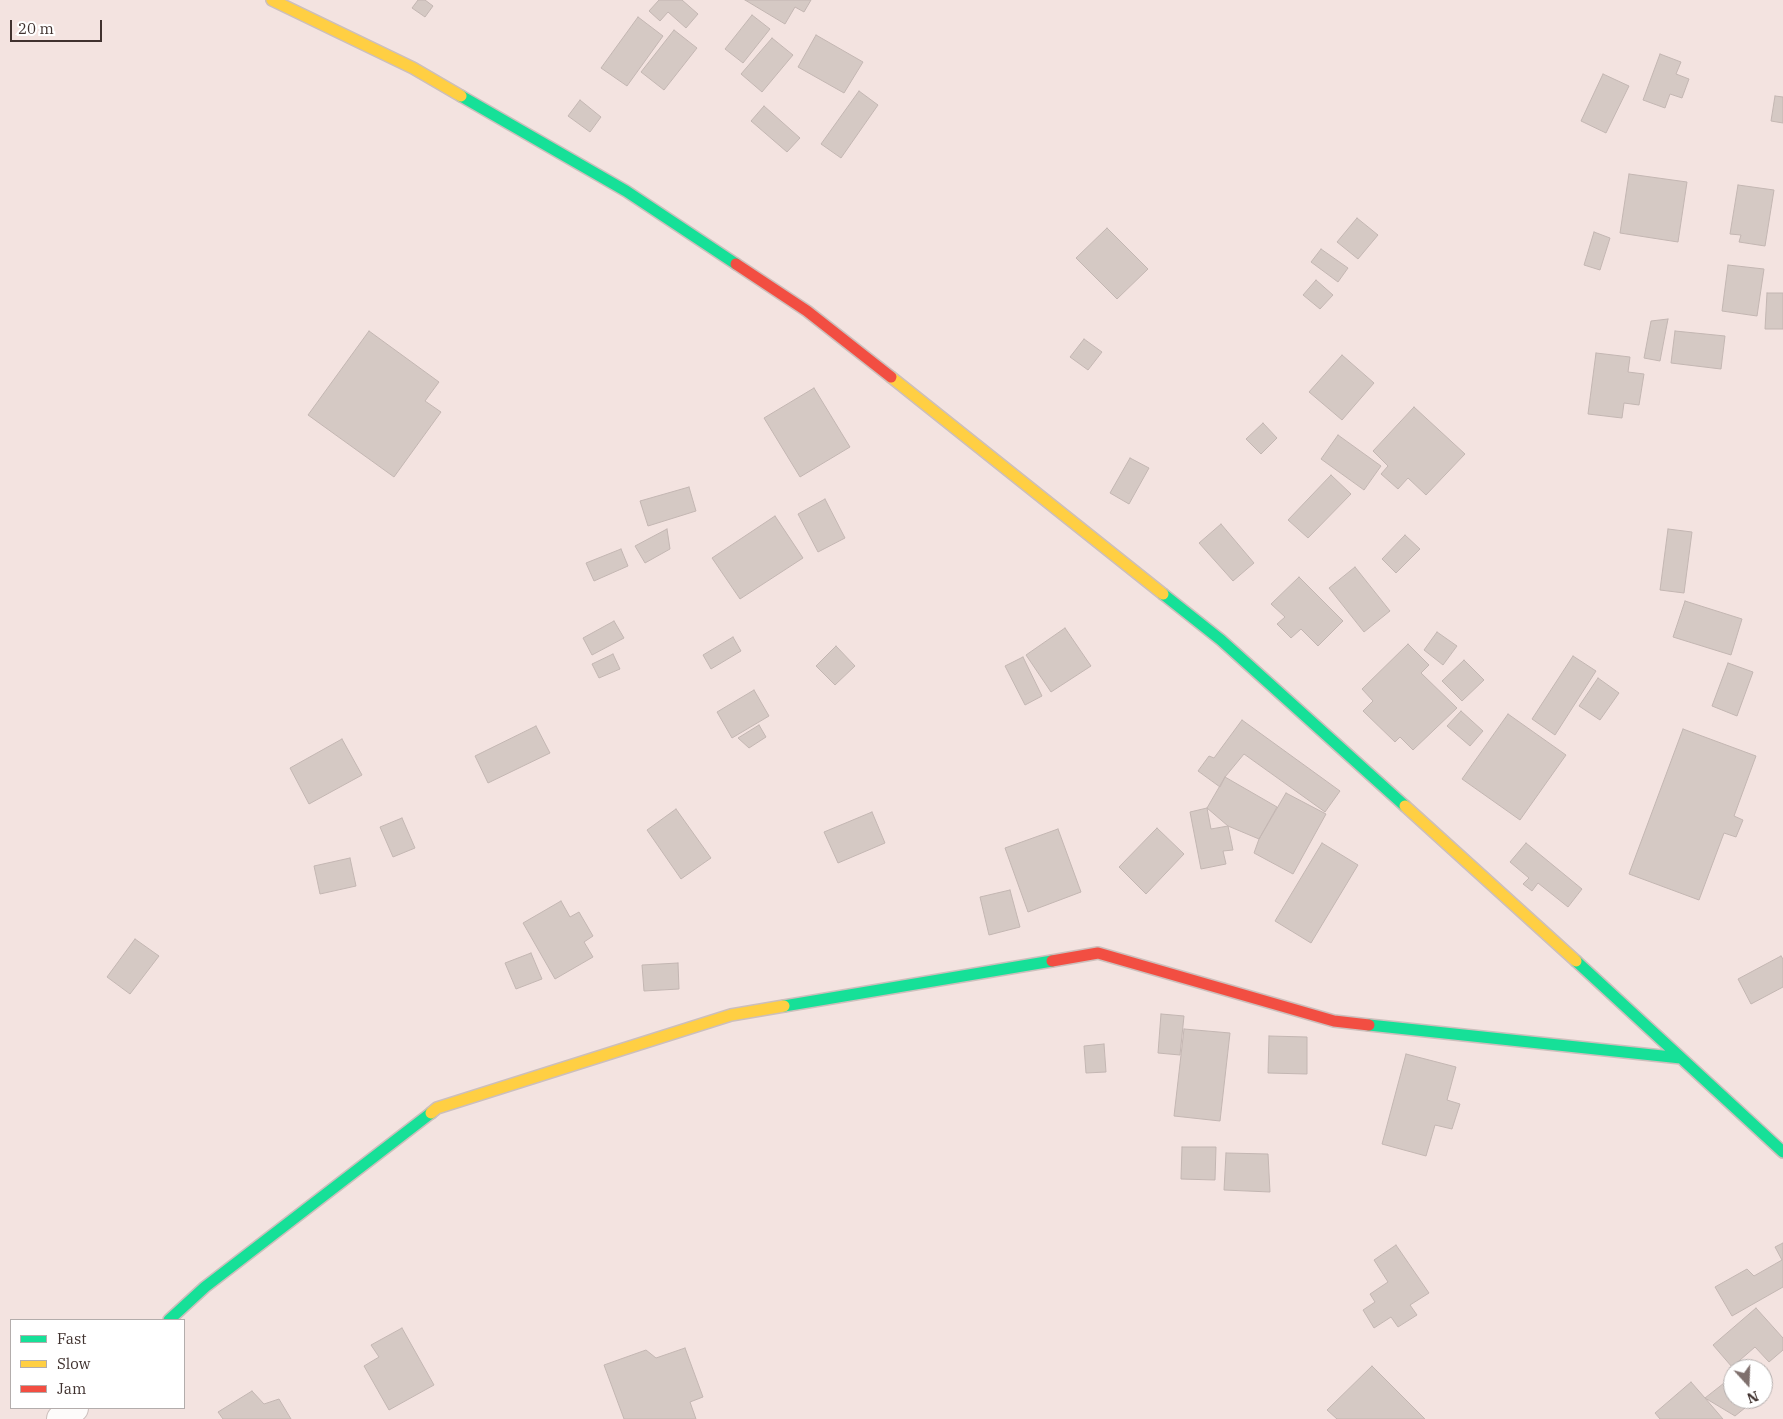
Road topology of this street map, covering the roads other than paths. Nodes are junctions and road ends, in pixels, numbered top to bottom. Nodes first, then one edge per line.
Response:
1 (272, 0) edge
2 (1681, 1058) junction
3 (1783, 1152) edge
4 (170, 1319) edge
5 (73, 1409) edge
6 (62, 1419) edge

1 - 2 street
2 - 3 street
2 - 4 street
5 - 6 street

